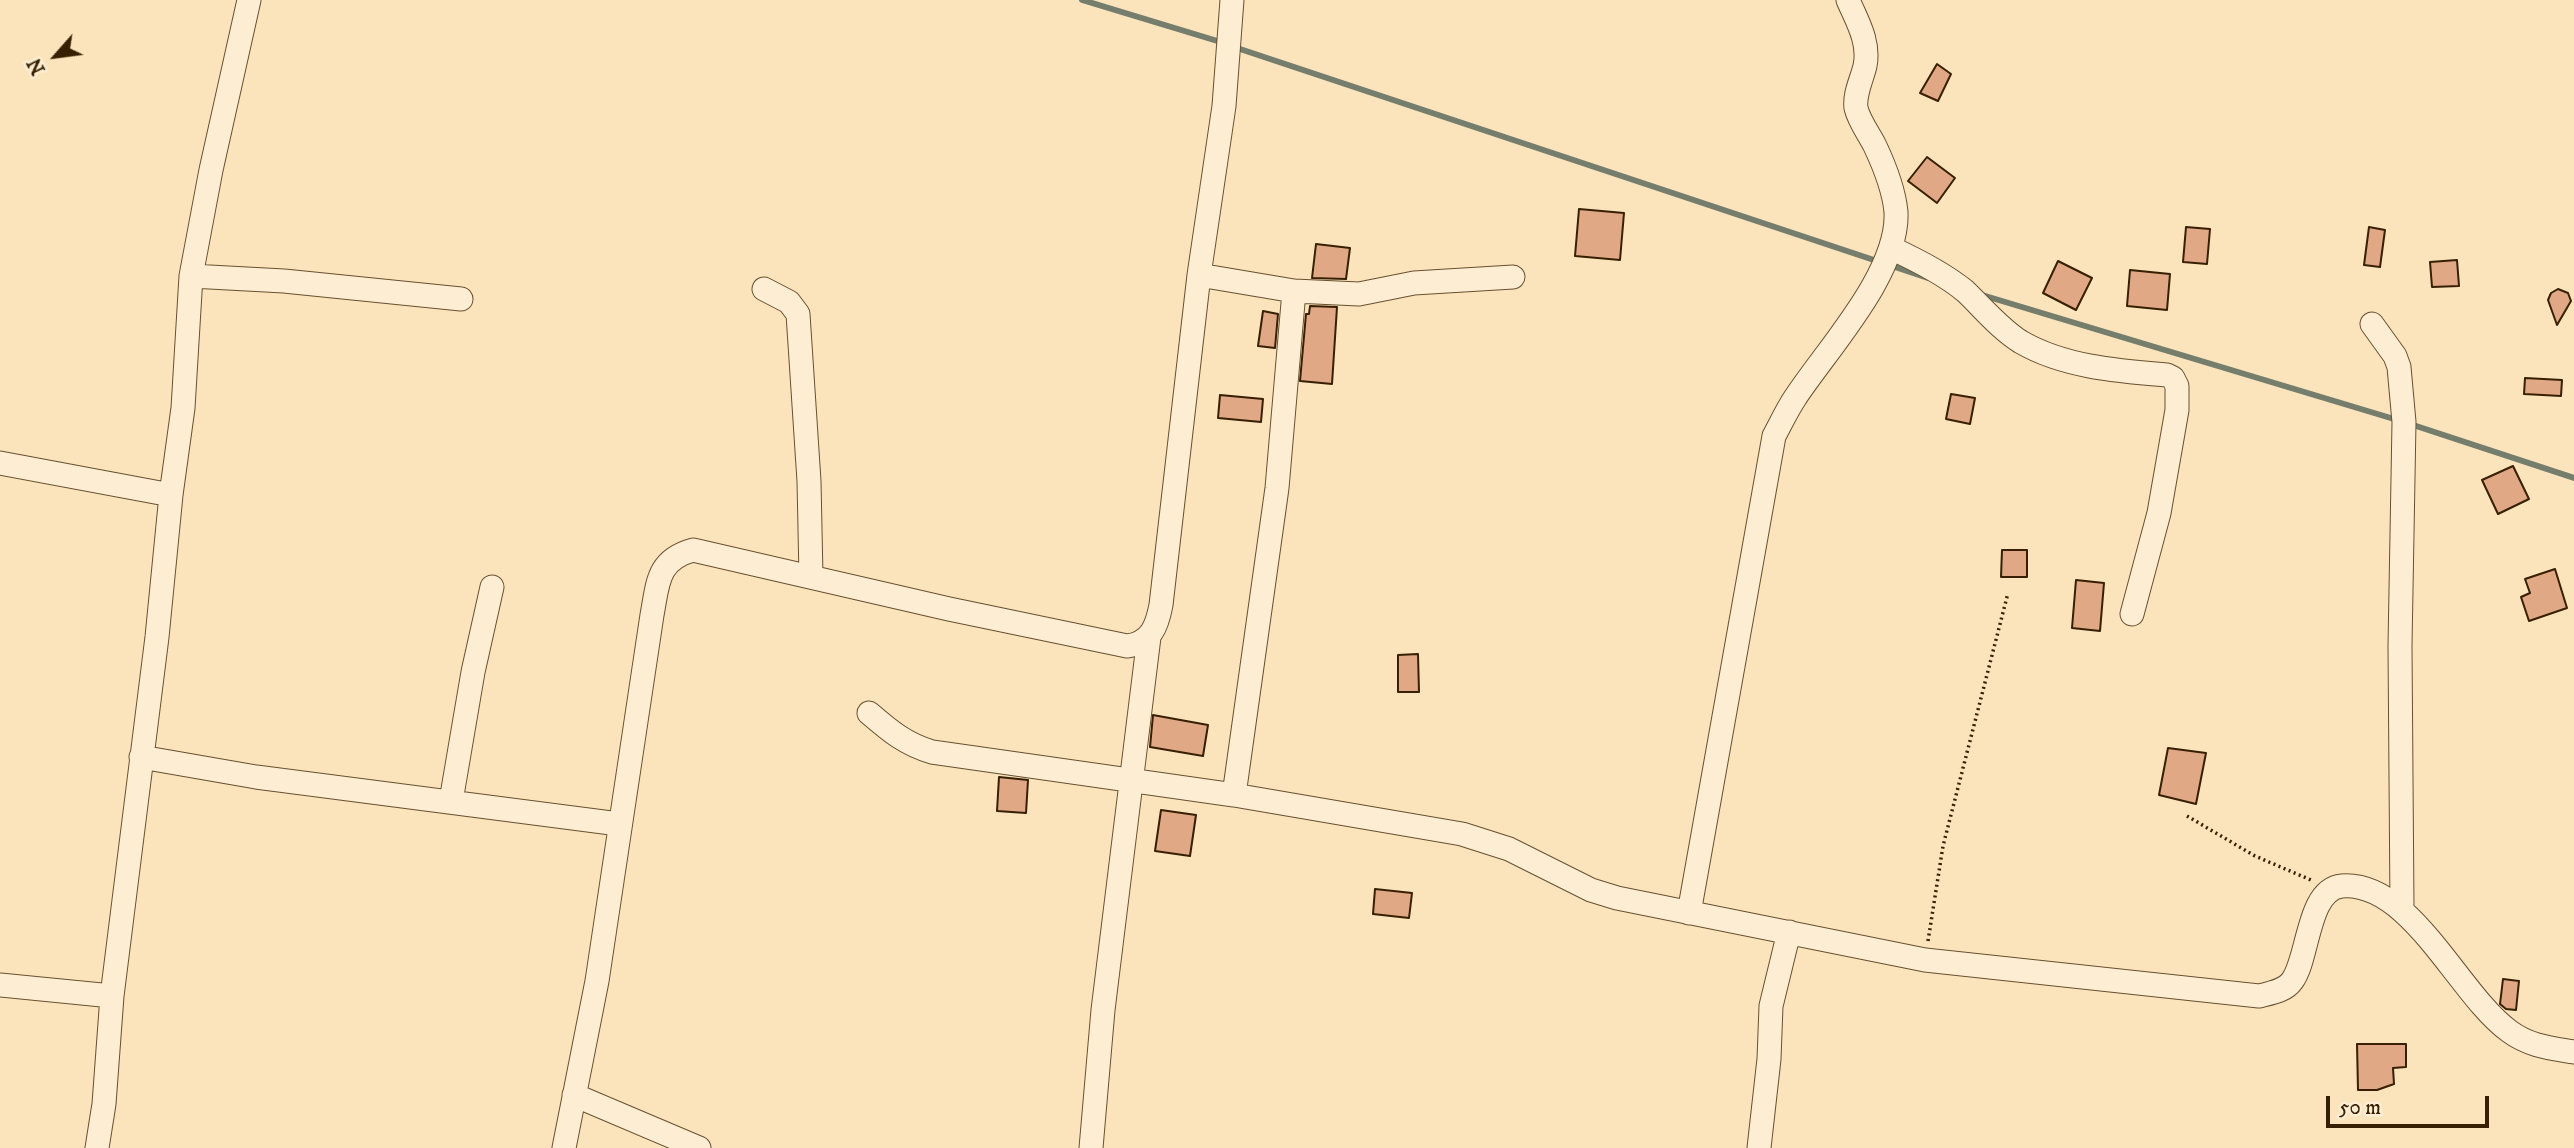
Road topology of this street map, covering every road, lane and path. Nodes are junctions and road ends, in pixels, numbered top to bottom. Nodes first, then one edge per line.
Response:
1 (249, 0) edge
2 (1232, 0) edge
3 (1848, 0) edge
4 (1891, 248) junction
5 (1199, 275) junction
6 (191, 276) junction
7 (1513, 277) dead end
8 (764, 289) dead end
9 (1294, 291) junction
10 (461, 299) dead end
11 (2372, 324) dead end
12 (0, 463) edge
13 (171, 495) junction
14 (811, 577) junction
15 (492, 587) dead end
16 (2008, 593) dead end
17 (2132, 614) dead end
18 (1149, 637) junction
19 (869, 713) dead end
20 (141, 757) junction
21 (1133, 782) junction
22 (1234, 795) junction
23 (451, 801) junction
24 (2187, 816) dead end
25 (619, 824) junction
26 (2333, 888) junction
27 (2402, 908) junction
28 (1689, 913) junction
29 (1789, 933) junction
30 (1925, 960) junction
31 (0, 985) edge
32 (112, 996) junction
33 (2574, 1052) edge
34 (574, 1096) junction
35 (97, 1148) edge
36 (564, 1148) edge
37 (699, 1148) edge
38 (1091, 1148) edge
39 (1759, 1148) edge

1 - 6 street
2 - 5 street
3 - 4 street
4 - 17 street
4 - 28 street
5 - 9 street
5 - 18 street
6 - 10 street
6 - 13 street
7 - 9 street
8 - 14 street
9 - 22 street
11 - 27 street
12 - 13 street
13 - 20 street
14 - 18 street
14 - 25 street
15 - 23 street
16 - 30 path
18 - 21 street
19 - 21 street
20 - 23 street
20 - 32 street
21 - 22 street
21 - 38 street
22 - 28 street
23 - 25 street
24 - 26 path
25 - 34 street
26 - 27 street
26 - 30 street
27 - 33 street
28 - 29 street
29 - 30 street
29 - 39 street
31 - 32 street
32 - 35 street
34 - 36 street
34 - 37 street

